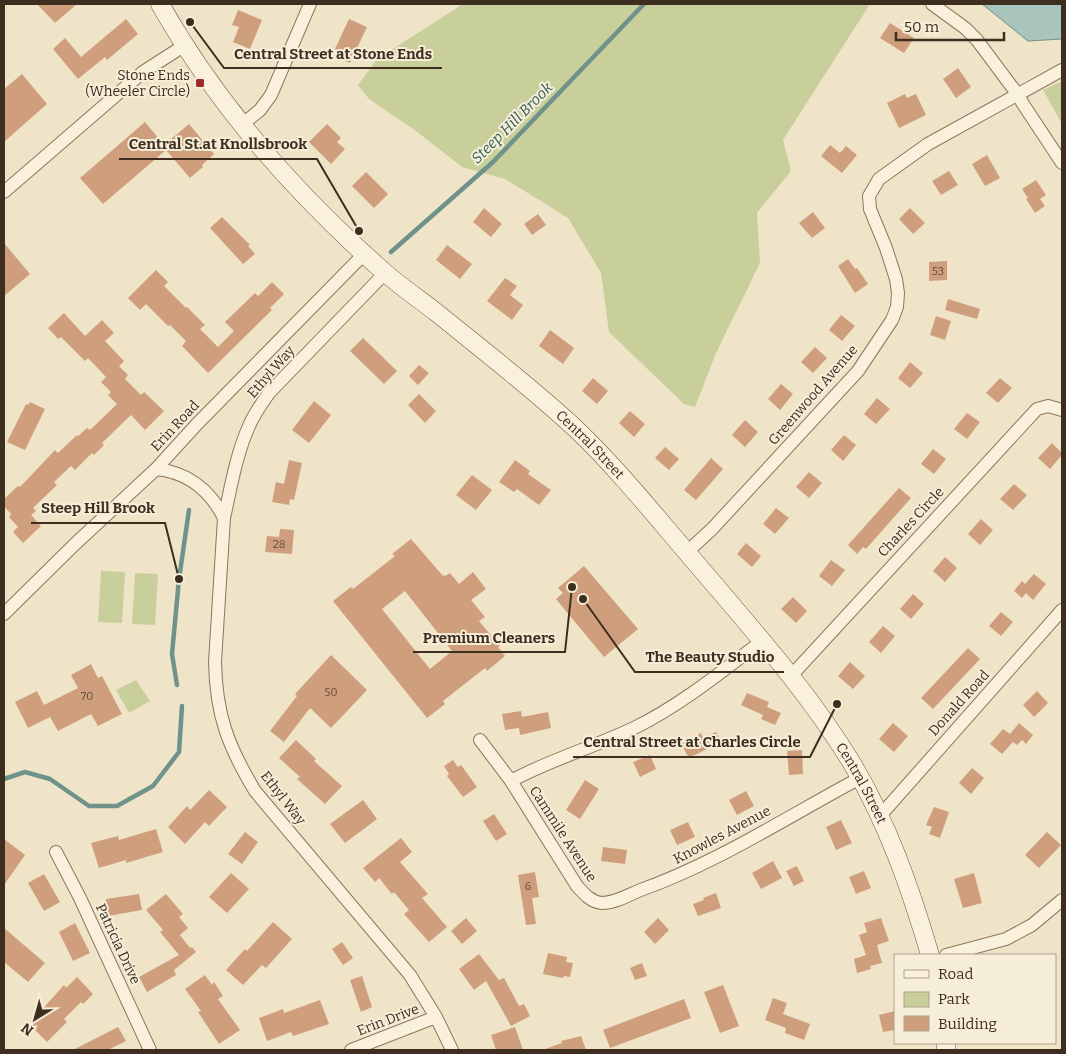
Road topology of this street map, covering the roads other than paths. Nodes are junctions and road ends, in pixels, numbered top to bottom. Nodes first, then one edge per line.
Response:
1 (160, 4) edge
2 (310, 4) edge
3 (932, 4) edge
4 (186, 45) junction
5 (1062, 70) edge
6 (1018, 95) junction
7 (242, 124) junction
8 (1062, 163) edge
9 (4, 192) edge
10 (364, 254) junction
11 (385, 273) junction
12 (1062, 410) edge
13 (156, 469) junction
14 (224, 518) junction
15 (686, 552) junction
16 (1062, 610) edge
17 (4, 614) edge
18 (762, 641) junction
19 (791, 676) junction
20 (480, 740) dead end
21 (860, 778) junction
22 (511, 782) junction
23 (879, 817) junction
24 (56, 852) dead end
25 (593, 900) joint
26 (1062, 900) edge
27 (930, 954) edge
28 (950, 954) edge
29 (436, 1017) junction
30 (150, 1050) edge
31 (351, 1050) edge
32 (452, 1050) edge

1 - 4 main road, Central Street
2 - 7 street
3 - 6 street
4 - 7 main road, Central Street
4 - 9 street
5 - 6 street, Greenwood Avenue
6 - 8 street
6 - 15 street, Greenwood Avenue
7 - 10 main road, Central Street
10 - 11 main road, Central Street
10 - 13 street, Erin Road
11 - 14 street, Ethyl Way
11 - 15 main road, Central Street
12 - 19 street, Charles Circle
13 - 14 street
13 - 17 street, Erin Road
14 - 29 street, Ethyl Way
15 - 18 main road, Central Street
16 - 23 street, Donald Road
18 - 19 main road, Central Street
18 - 22 street
19 - 21 main road, Central Street
20 - 22 street, Cammile Avenue
21 - 23 main road, Central Street
21 - 25 street, Knowles Avenue
22 - 25 street, Cammile Avenue
23 - 27 main road, Central Street
24 - 30 street, Patricia Drive
26 - 28 street
29 - 31 street, Erin Drive
29 - 32 street, Ethyl Way

